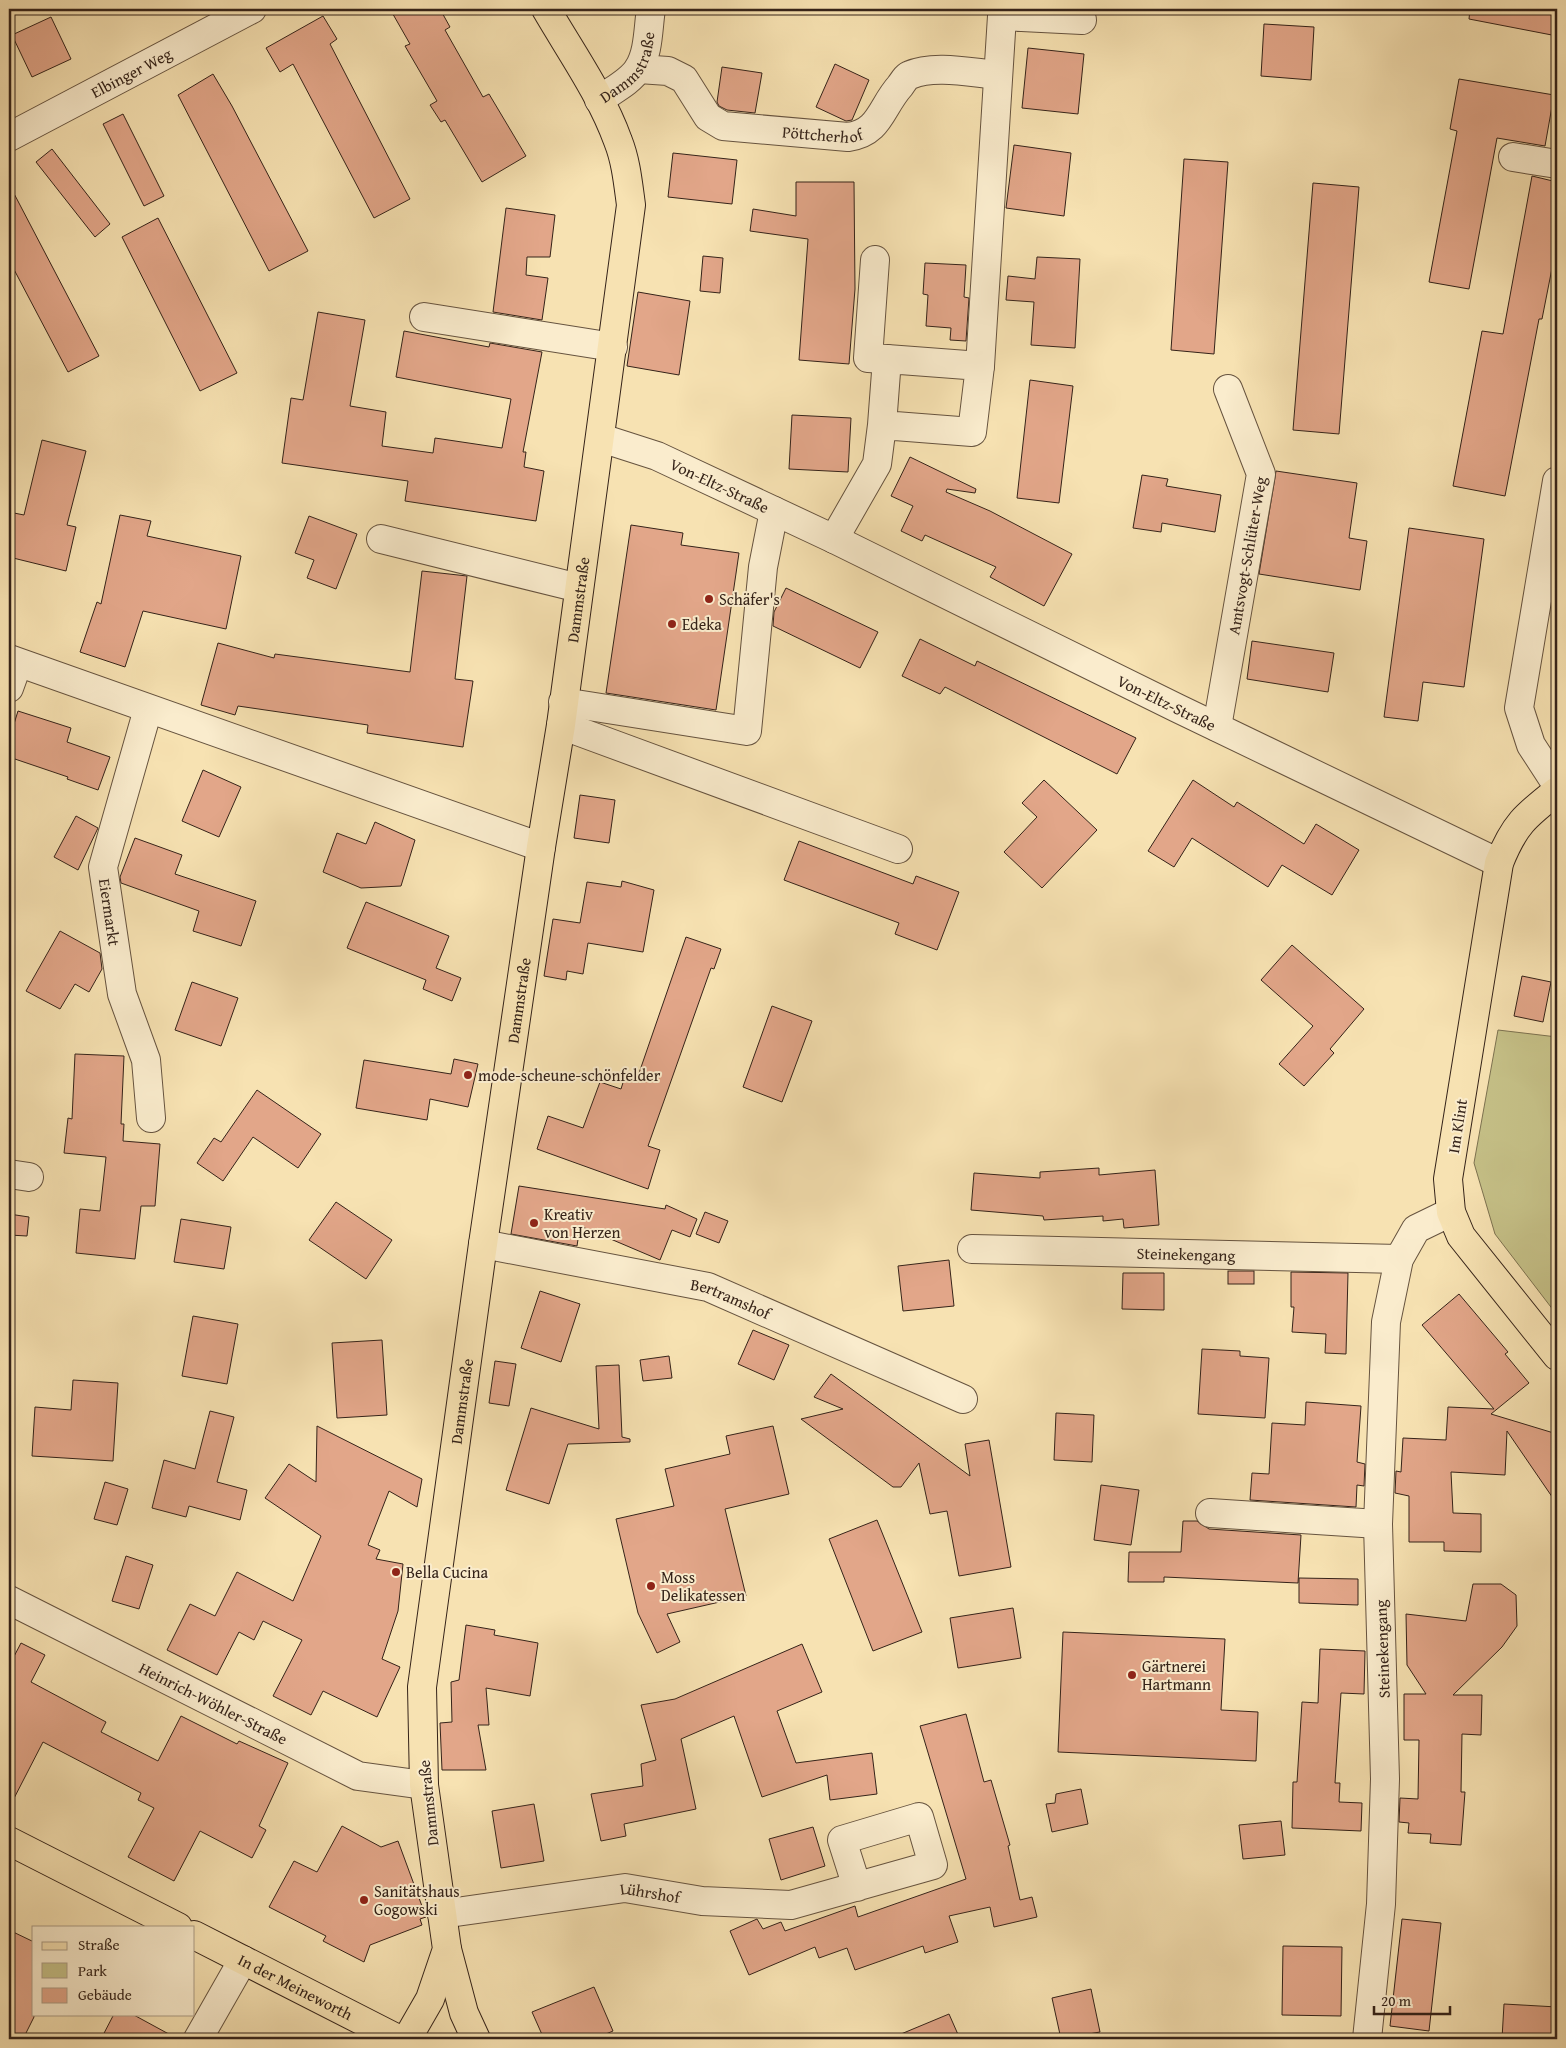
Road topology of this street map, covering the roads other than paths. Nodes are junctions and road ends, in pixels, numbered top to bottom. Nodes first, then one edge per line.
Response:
1 (252, 9) edge
2 (546, 9) edge
3 (651, 9) edge
4 (1082, 20) dead end
5 (639, 69) junction
6 (998, 75) junction
7 (599, 100) junction
8 (9, 137) edge
9 (1512, 157) dead end
10 (1557, 164) edge
11 (875, 260) dead end
12 (424, 317) dead end
13 (613, 347) junction
14 (887, 360) junction
15 (980, 366) junction
16 (1228, 389) dead end
17 (882, 425) junction
18 (600, 438) junction
19 (1557, 481) edge
20 (774, 511) junction
21 (381, 539) dead end
22 (834, 539) junction
23 (579, 588) junction
24 (13, 661) edge
25 (9, 688) edge
26 (148, 709) junction
27 (562, 713) junction
28 (1217, 727) junction
29 (1557, 785) edge
30 (1557, 791) edge
31 (541, 847) junction
32 (898, 848) dead end
33 (1499, 863) junction
34 (151, 1118) dead end
35 (1451, 1212) junction
36 (483, 1244) junction
37 (972, 1249) dead end
38 (1399, 1259) junction
39 (1557, 1356) edge
40 (963, 1399) dead end
41 (1210, 1513) dead end
42 (1378, 1524) junction
43 (9, 1600) edge
44 (424, 1785) junction
45 (9, 1841) edge
46 (857, 1887) dead end
47 (442, 1914) junction
48 (176, 1926) edge
49 (195, 1936) edge
50 (447, 1949) junction
51 (243, 1960) junction
52 (198, 2039) edge
53 (398, 2039) edge
54 (407, 2039) edge
55 (476, 2039) edge
56 (1367, 2039) edge

1 - 8 street, Elbinger Weg
2 - 7 main road
3 - 5 street, Dammstraße
4 - 6 street
5 - 6 street, Pöttcherhof
5 - 7 street, Dammstraße
6 - 15 street
7 - 13 main road, Dammstraße
9 - 10 street
11 - 14 street
12 - 13 street
13 - 18 main road, Dammstraße
14 - 15 street
14 - 17 street
15 - 17 street
16 - 28 street, Amtsvogt-Schlüter-Weg
17 - 22 street
18 - 20 street, Von-Eltz-Straße
18 - 23 main road, Dammstraße
19 - 29 street
20 - 22 street, Von-Eltz-Straße
20 - 27 street
21 - 23 street
22 - 28 street, Von-Eltz-Straße
23 - 27 main road, Dammstraße
24 - 25 street
24 - 26 street
26 - 31 street
26 - 34 street, Eiermarkt
27 - 31 main road, Dammstraße
27 - 32 street
28 - 33 street, Von-Eltz-Straße
30 - 33 main road, Im Klint
31 - 36 main road, Dammstraße
33 - 35 main road, Im Klint
35 - 38 street, Steinekengang
35 - 39 main road, Im Klint
36 - 40 street, Bertramshof
36 - 44 main road, Dammstraße
37 - 38 street, Steinekengang
38 - 42 street, Steinekengang
41 - 42 street
42 - 56 street, Steinekengang
43 - 44 street, Heinrich-Wöhler-Straße
44 - 47 main road, Dammstraße
45 - 48 main road
46 - 47 street, Lührshof
47 - 50 main road, Dammstraße
49 - 51 main road, In der Meineworth
50 - 54 main road, Dammstraße
50 - 55 main road
51 - 52 street
51 - 53 main road, In der Meineworth

